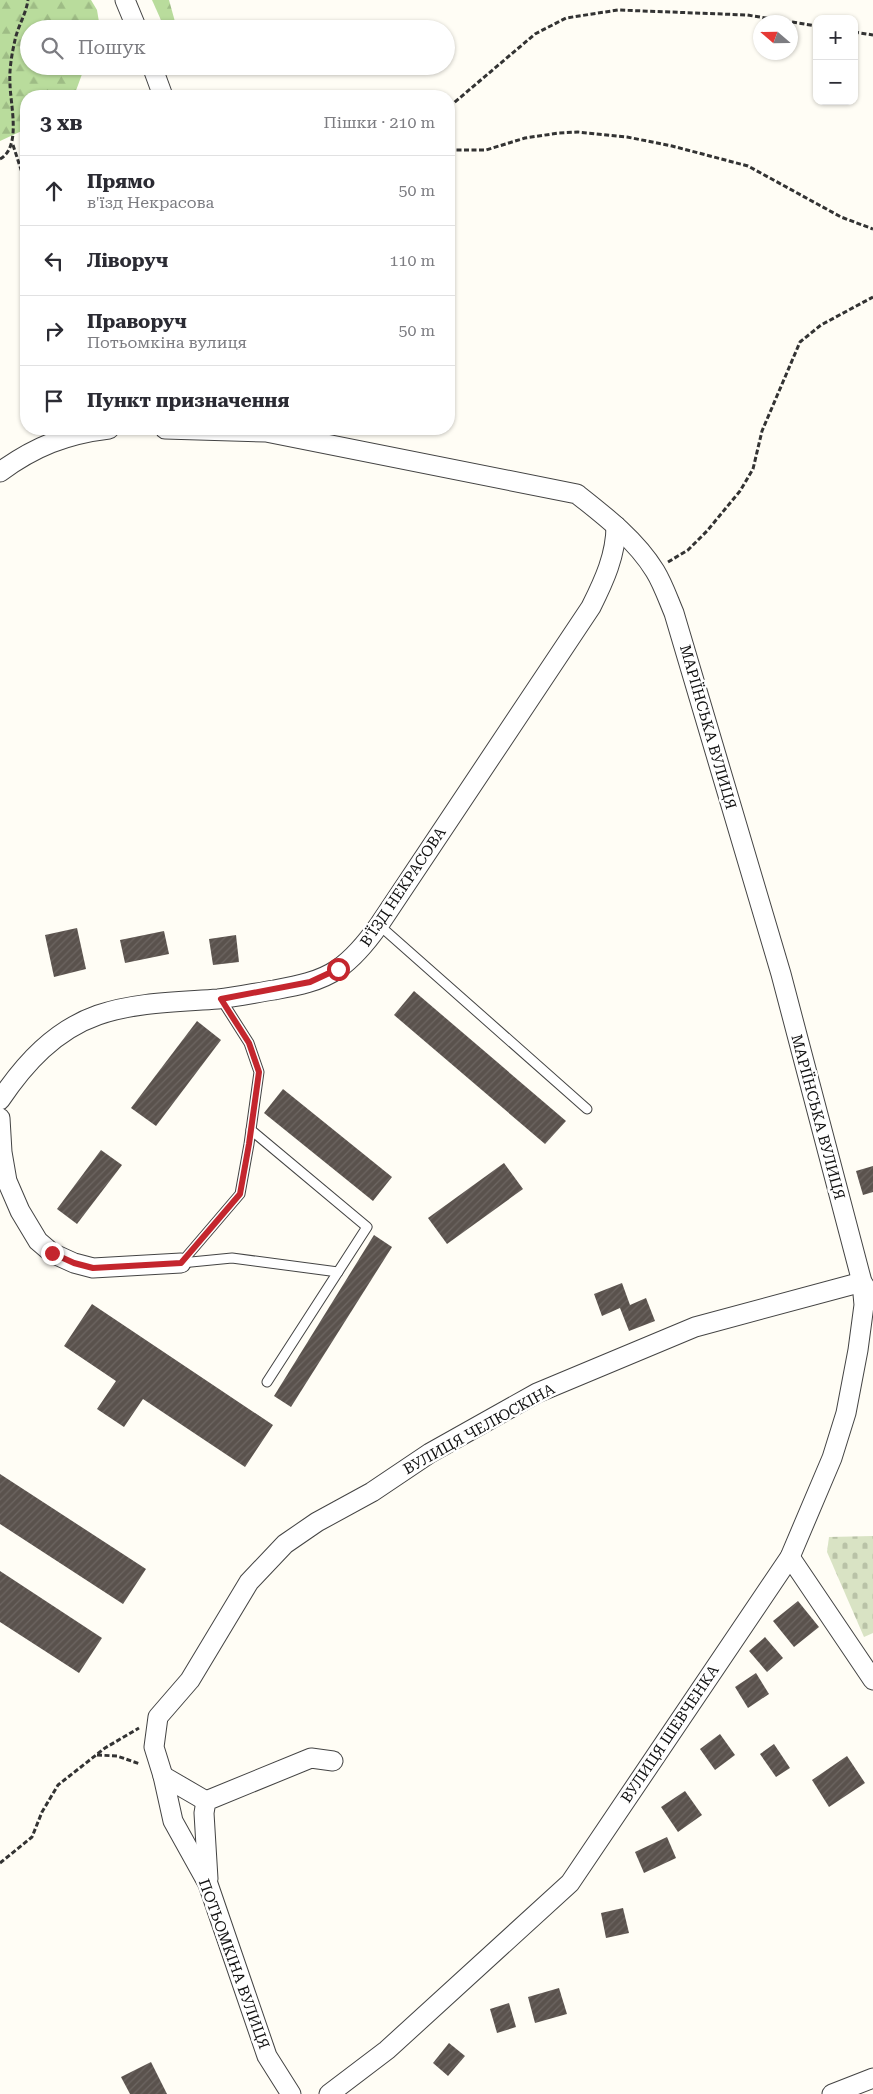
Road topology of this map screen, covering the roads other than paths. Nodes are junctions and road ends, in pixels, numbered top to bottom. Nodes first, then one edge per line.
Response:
1 (124, 0) edge
2 (132, 20) edge
3 (155, 75) edge
4 (161, 90) edge
5 (74, 435) edge
6 (285, 435) edge
7 (0, 472) edge
8 (616, 526) junction
9 (379, 925) junction
10 (221, 999) junction
11 (0, 1100) edge
12 (587, 1109) dead end
13 (0, 1118) edge
14 (251, 1130) junction
15 (181, 1263) junction
16 (338, 1272) junction
17 (862, 1282) junction
18 (873, 1299) edge
19 (267, 1382) dead end
20 (790, 1557) junction
21 (873, 1680) edge
22 (158, 1716) joint
23 (333, 1762) dead end
24 (163, 1776) junction
25 (206, 1801) junction
26 (208, 1884) junction
27 (873, 2078) edge
28 (291, 2094) edge
29 (329, 2094) edge
30 (832, 2094) edge

1 - 2 street
3 - 4 street
5 - 7 street
6 - 8 street, МАРІЇНСЬКА ВУЛИЦЯ
8 - 9 street, В'ЇЗД НЕКРАСОВА
8 - 17 street, МАРІЇНСЬКА ВУЛИЦЯ
9 - 10 street, В'ЇЗД НЕКРАСОВА
9 - 12 lane
10 - 11 street, В'ЇЗД НЕКРАСОВА
10 - 14 lane
13 - 15 street
14 - 15 lane
14 - 16 lane
15 - 16 lane
16 - 19 lane
17 - 18 street, МАРІЇНСЬКА ВУЛИЦЯ
17 - 20 street, ВУЛИЦЯ ШЕВЧЕНКА
17 - 22 street, ВУЛИЦЯ ЧЕЛЮСКІНА
20 - 21 street
20 - 29 street, ВУЛИЦЯ ШЕВЧЕНКА
22 - 24 street, ПОТЬОМКІНА ВУЛИЦЯ
23 - 25 street
24 - 25 street
24 - 26 street, ПОТЬОМКІНА ВУЛИЦЯ
25 - 26 street
26 - 28 street, ПОТЬОМКІНА ВУЛИЦЯ
27 - 30 street

